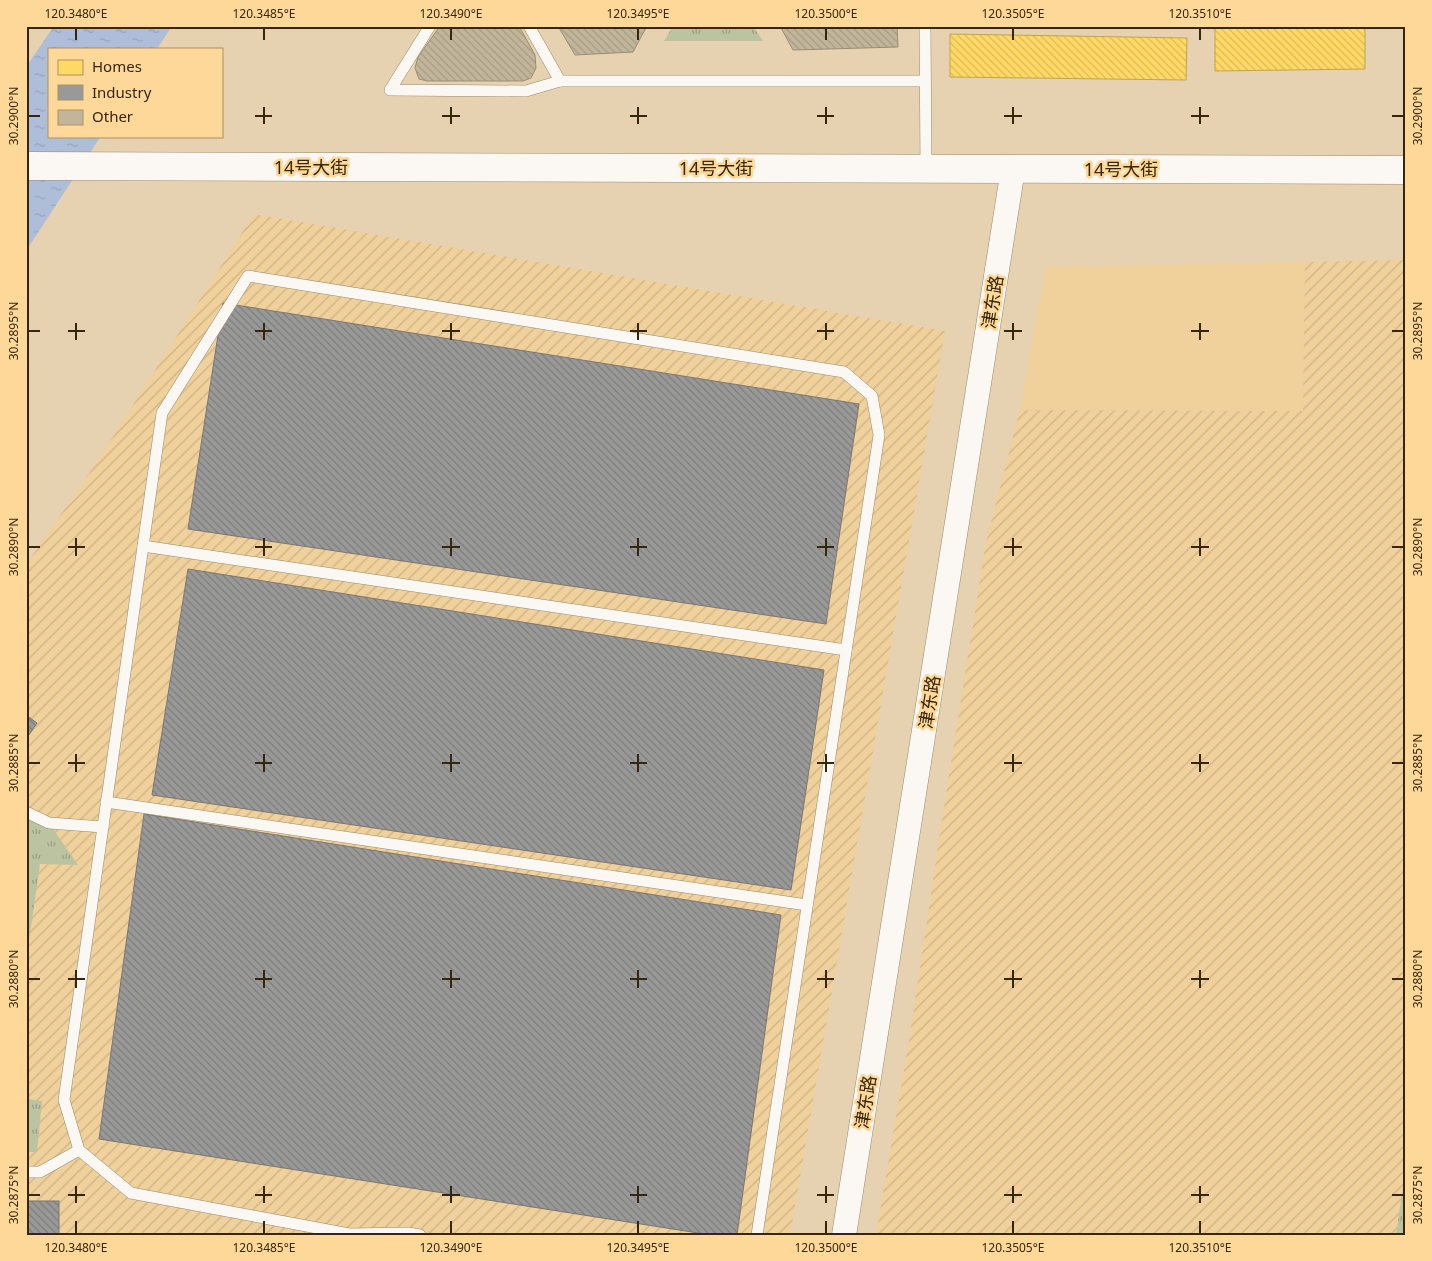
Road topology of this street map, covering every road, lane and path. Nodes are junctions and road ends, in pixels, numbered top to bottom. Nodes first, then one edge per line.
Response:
1 (430, 26) edge
2 (529, 26) edge
3 (925, 26) edge
4 (560, 81) junction
5 (925, 81) junction
6 (26, 166) edge
7 (926, 169) junction
8 (1013, 169) junction
9 (1406, 170) edge
10 (143, 546) junction
11 (846, 650) junction
12 (106, 802) junction
13 (26, 812) edge
14 (103, 827) junction
15 (807, 905) junction
16 (79, 1150) junction
17 (26, 1172) edge
18 (420, 1235) edge
19 (757, 1235) edge
20 (844, 1235) edge

1 - 4 lane
2 - 4 lane
3 - 5 lane
4 - 5 lane
5 - 7 lane
6 - 7 street, 14号大街
7 - 8 street, 14号大街
8 - 9 street, 14号大街
8 - 20 street, 津东路
10 - 11 lane
10 - 11 lane
10 - 12 lane
11 - 15 lane
12 - 14 lane
12 - 15 lane
13 - 14 lane
14 - 16 lane
15 - 19 lane
16 - 17 lane
16 - 18 lane

